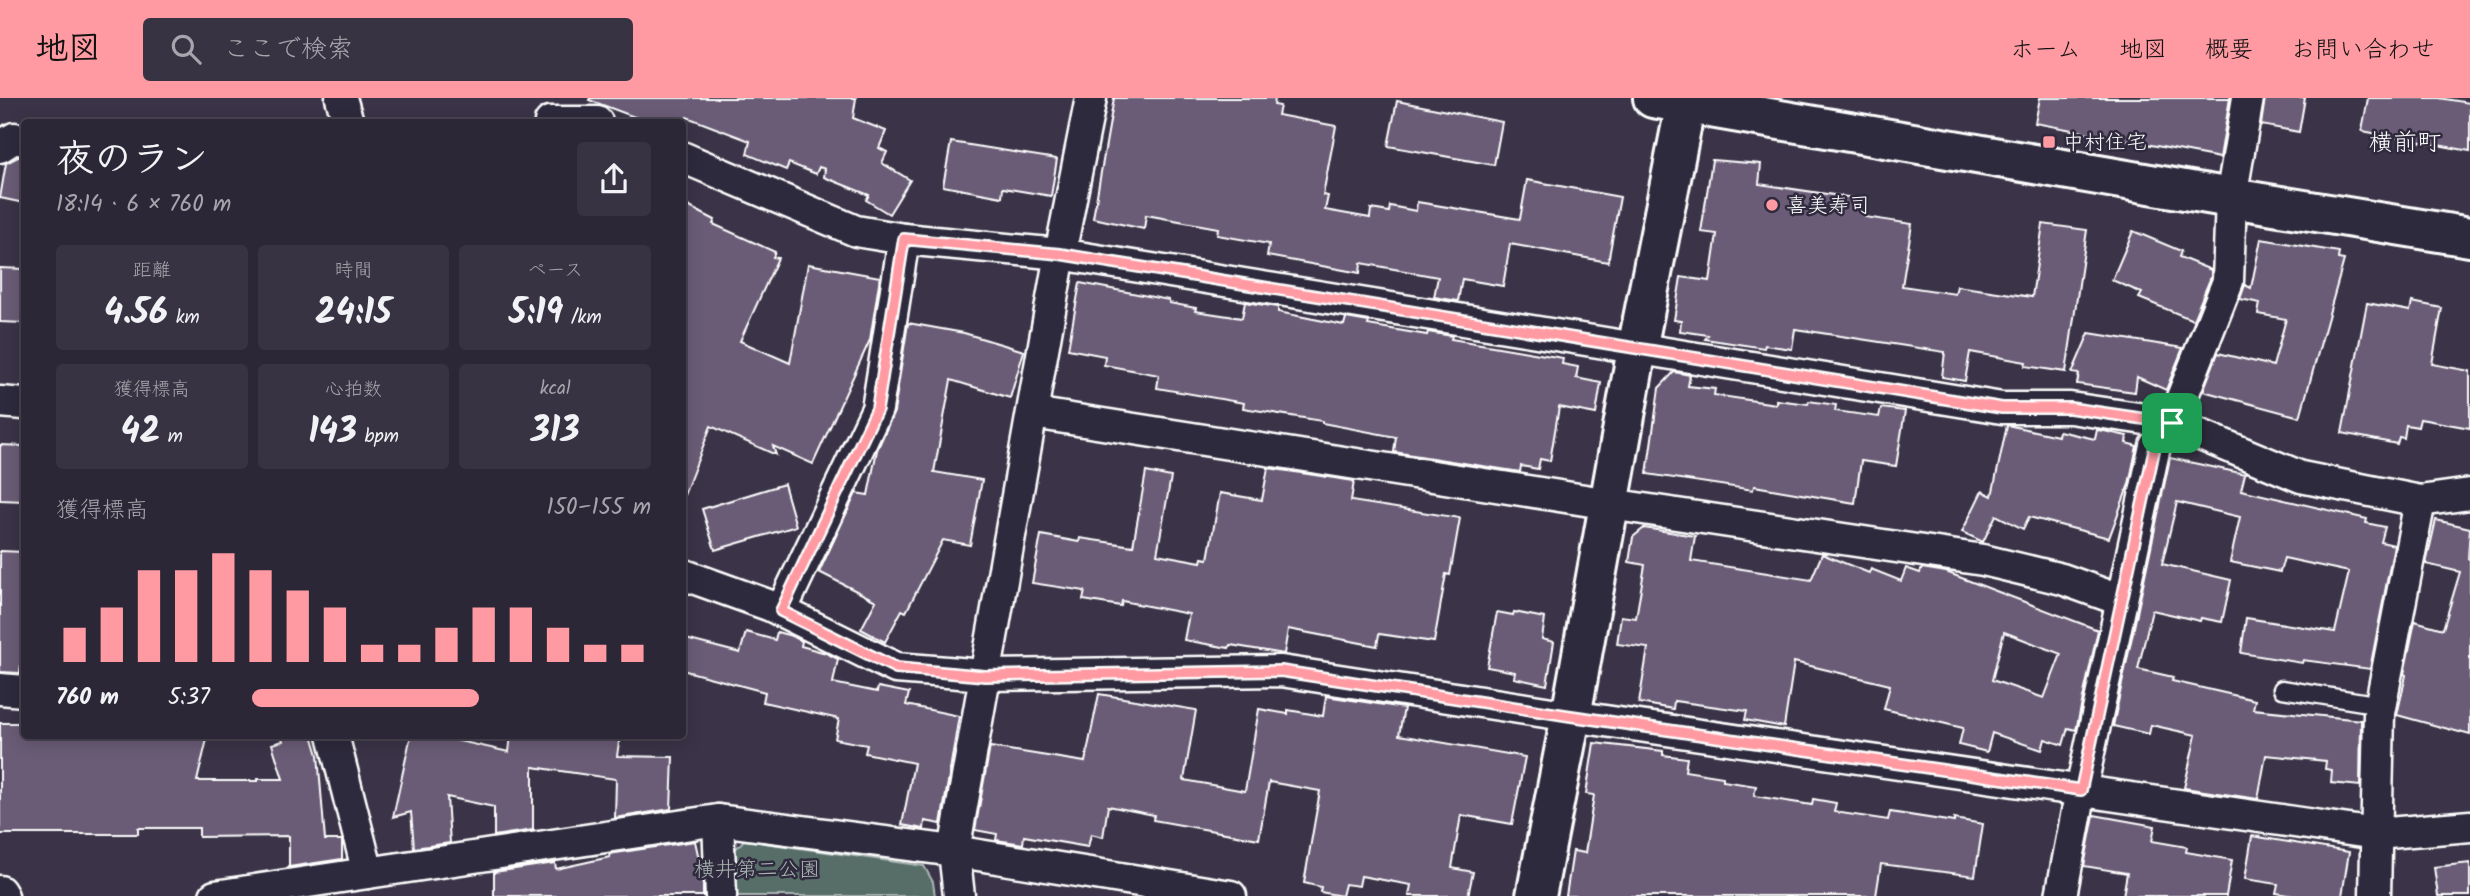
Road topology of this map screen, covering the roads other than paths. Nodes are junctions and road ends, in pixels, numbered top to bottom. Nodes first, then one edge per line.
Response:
1 (341, 98) edge
2 (598, 98) edge
3 (1091, 98) edge
4 (2248, 98) edge
5 (1675, 100) edge
6 (347, 119) edge
7 (596, 119) edge
8 (21, 139) edge
9 (0, 147) edge
10 (686, 159) edge
11 (2231, 198) junction
12 (2470, 237) edge
13 (904, 239) junction
14 (1060, 254) junction
15 (1637, 349) junction
16 (0, 401) edge
17 (21, 404) edge
18 (1033, 412) junction
19 (2172, 423) junction
20 (2470, 494) edge
21 (2420, 501) junction
22 (1609, 504) junction
23 (686, 575) edge
24 (2120, 600) junction
25 (781, 611) junction
26 (985, 676) junction
27 (0, 689) edge
28 (2282, 689) dead end
29 (21, 691) edge
30 (2381, 705) junction
31 (1571, 716) junction
32 (335, 739) edge
33 (2081, 790) junction
34 (718, 820) junction
35 (2470, 826) edge
36 (2376, 834) junction
37 (954, 851) junction
38 (368, 873) junction
39 (0, 891) edge
40 (4, 896) edge
41 (215, 896) edge
42 (721, 896) edge
43 (959, 896) edge
44 (1231, 896) edge
45 (1536, 896) edge
46 (2061, 896) edge
47 (2375, 896) edge

1 - 6 street
2 - 7 street
3 - 14 street
4 - 11 street
5 - 11 street
5 - 15 street
8 - 9 street
10 - 13 street
11 - 12 street
11 - 19 street
13 - 14 street
13 - 25 street
14 - 15 street
14 - 18 street
15 - 19 street
15 - 22 street
16 - 17 street
18 - 22 street
18 - 26 street
19 - 21 street
19 - 24 street
20 - 21 street
21 - 30 street
22 - 24 street
22 - 31 street
23 - 25 street
24 - 33 street
25 - 26 street
26 - 31 street
26 - 37 street
27 - 29 street
28 - 30 lane
30 - 36 street
31 - 33 street
31 - 45 street
32 - 38 street
33 - 36 street
33 - 46 street
34 - 37 street
34 - 38 street
34 - 42 street
35 - 36 street
36 - 47 street
37 - 43 street
37 - 44 street
38 - 41 street
39 - 40 street

